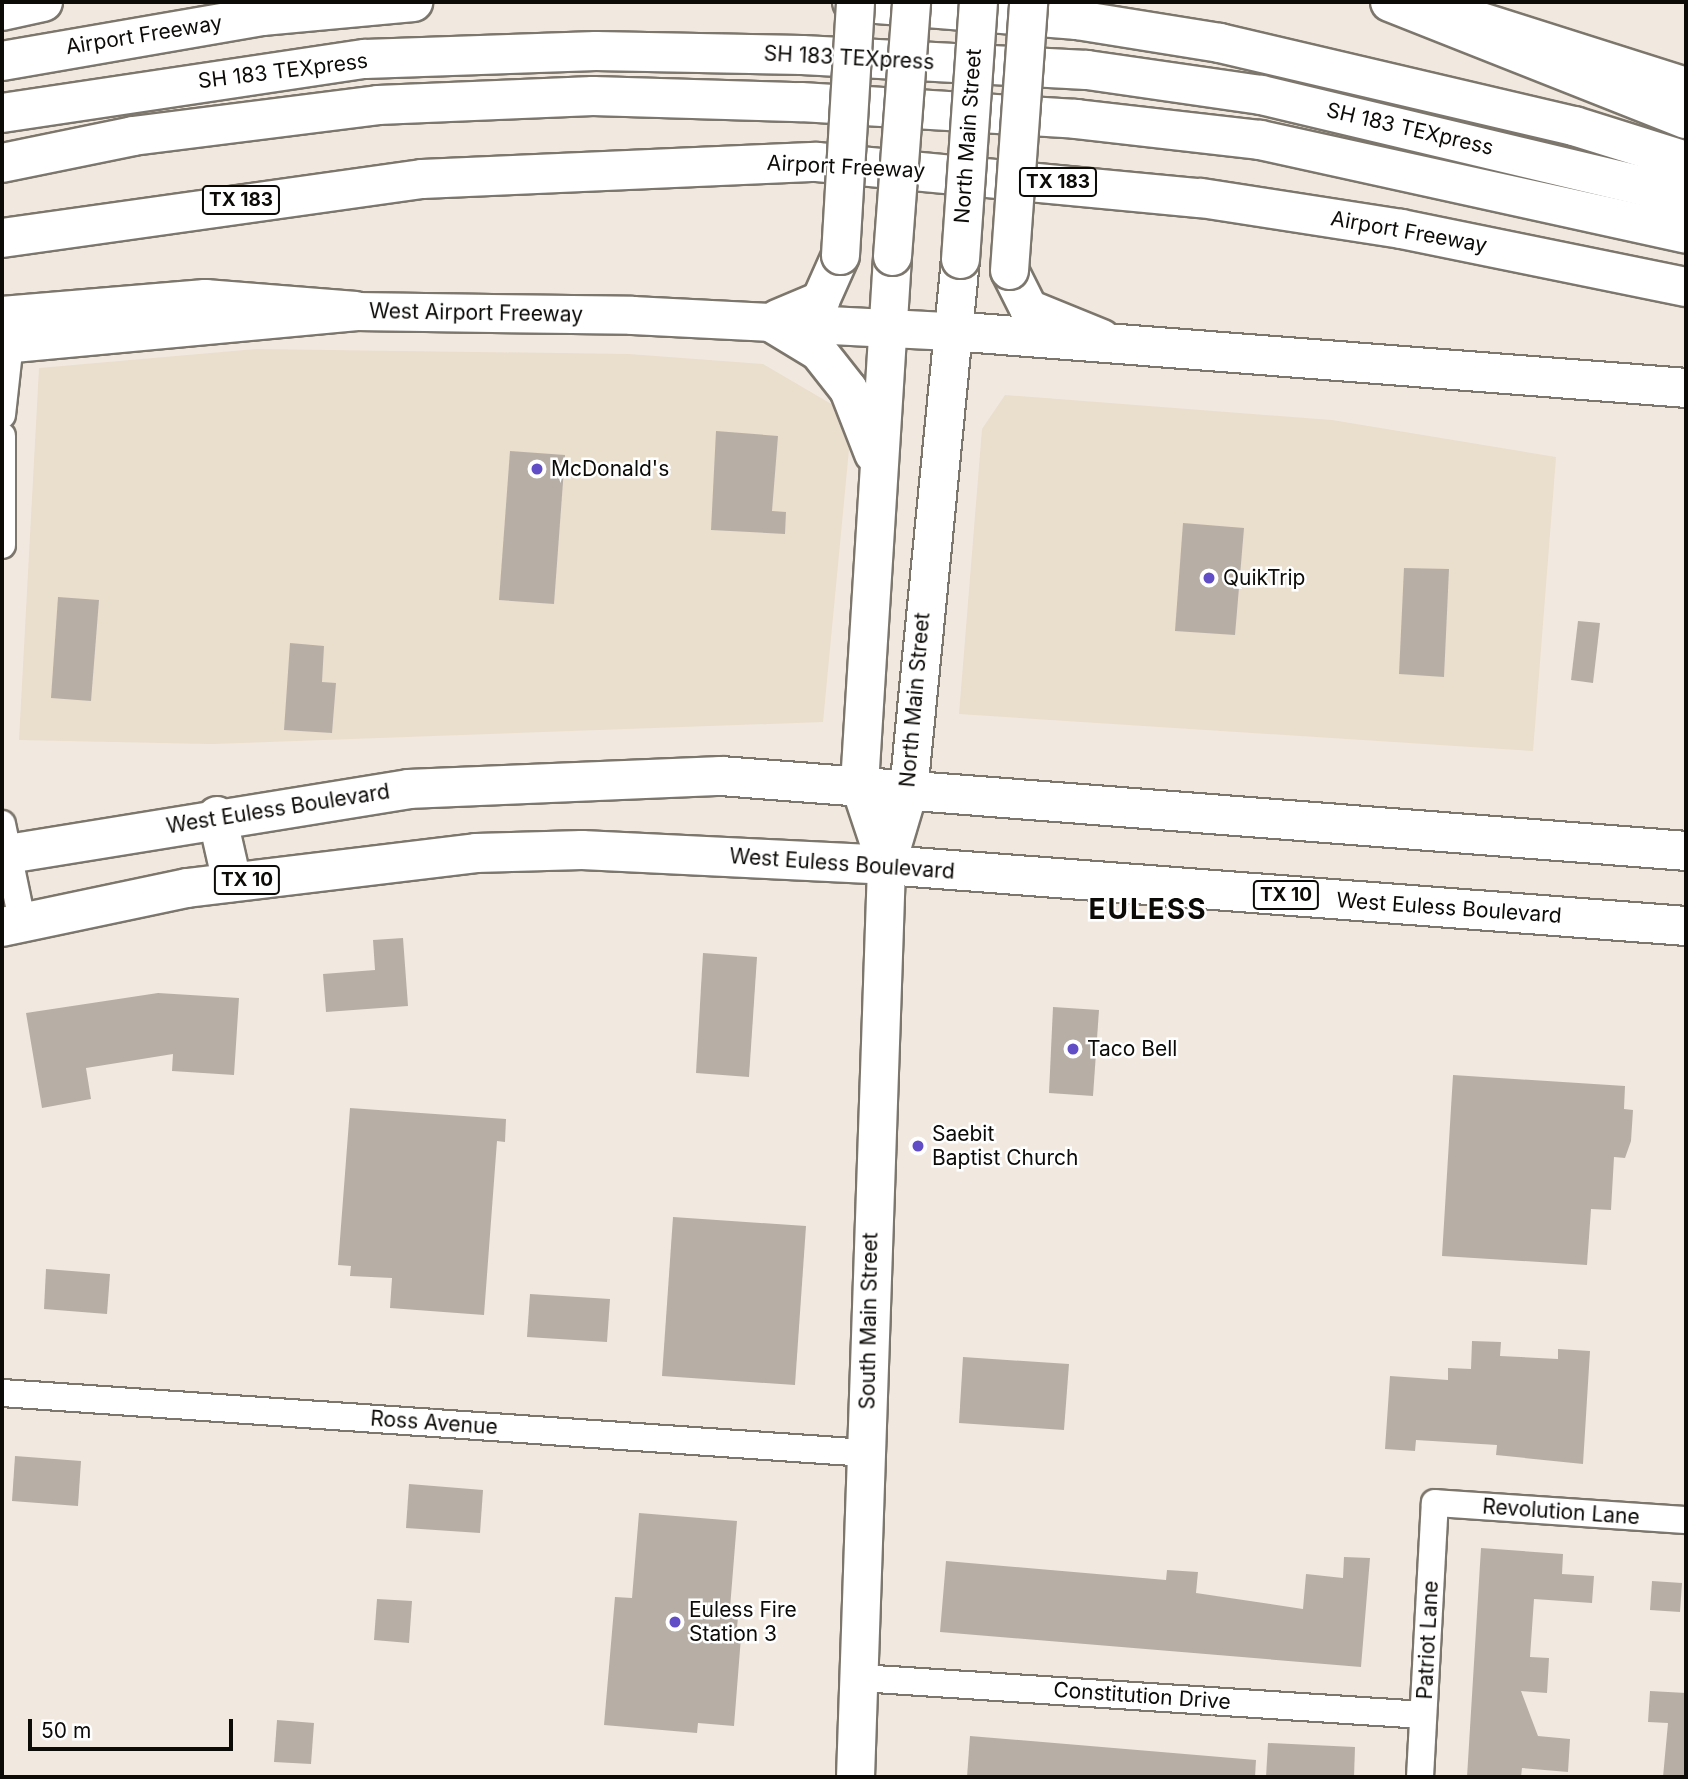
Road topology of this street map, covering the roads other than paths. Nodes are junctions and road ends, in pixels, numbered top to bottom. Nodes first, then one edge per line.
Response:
1 (43, 2) edge
2 (413, 2) edge
3 (854, 2) edge
4 (911, 2) edge
5 (978, 2) edge
6 (1028, 2) edge
7 (1390, 2) edge
8 (2, 11) edge
9 (365, 59) junction
10 (2, 61) edge
11 (2, 78) edge
12 (1672, 81) edge
13 (2, 113) edge
14 (1686, 119) edge
15 (1686, 161) edge
16 (2, 163) edge
17 (1686, 196) edge
18 (2, 224) edge
19 (60, 226) junction
20 (1686, 234) edge
21 (2, 238) edge
22 (1686, 287) edge
23 (355, 311) joint
24 (769, 322) junction
25 (886, 326) junction
26 (951, 331) junction
27 (4, 334) edge
28 (1112, 343) junction
29 (1686, 388) edge
30 (2, 415) edge
31 (2, 436) edge
32 (878, 467) junction
33 (2, 545) edge
34 (859, 785) junction
35 (908, 791) junction
36 (217, 817) junction
37 (4, 844) edge
38 (1686, 851) edge
39 (886, 865) junction
40 (232, 882) junction
41 (12, 924) edge
42 (1686, 926) edge
43 (2, 1393) edge
44 (867, 1453) junction
45 (1435, 1503) joint
46 (1686, 1520) edge
47 (860, 1678) junction
48 (1423, 1715) junction
49 (855, 1777) edge
50 (1420, 1777) edge

1 - 8 main road
2 - 10 main road, Airport Freeway
3 - 15 main road
3 - 24 main road, bridge
4 - 25 main road, bridge
5 - 26 main road, North Main Street, bridge
6 - 28 main road, bridge
7 - 12 main road
7 - 14 main road
9 - 11 main road
9 - 13 main road, SH 183 TEXpress
9 - 17 main road, SH 183 TEXpress
16 - 20 main road, SH 183 TEXpress
18 - 19 main road
19 - 21 main road, Airport Freeway / TX 183
19 - 22 main road, Airport Freeway / TX 183
23 - 24 main road, West Airport Freeway
23 - 27 main road
24 - 25 main road, West Airport Freeway
24 - 32 main road
25 - 26 main road, West Airport Freeway
25 - 32 main road
26 - 28 main road
26 - 35 main road, North Main Street
27 - 30 street
28 - 29 main road
31 - 33 street
32 - 34 main road
34 - 35 main road, West Euless Boulevard
34 - 36 main road, West Euless Boulevard
34 - 39 main road
35 - 38 main road, West Euless Boulevard
35 - 39 main road, North Main Street
36 - 37 main road, West Euless Boulevard
36 - 40 main road
37 - 41 street
39 - 40 main road, West Euless Boulevard / TX 10
39 - 42 main road, West Euless Boulevard / TX 10
39 - 44 main road, South Main Street
40 - 41 main road, West Euless Boulevard / TX 10
43 - 44 street, Ross Avenue
44 - 47 main road, South Main Street
45 - 46 street, Revolution Lane
45 - 48 street, Patriot Lane
47 - 48 street, Constitution Drive
47 - 49 main road, South Main Street
48 - 50 street, Patriot Lane

